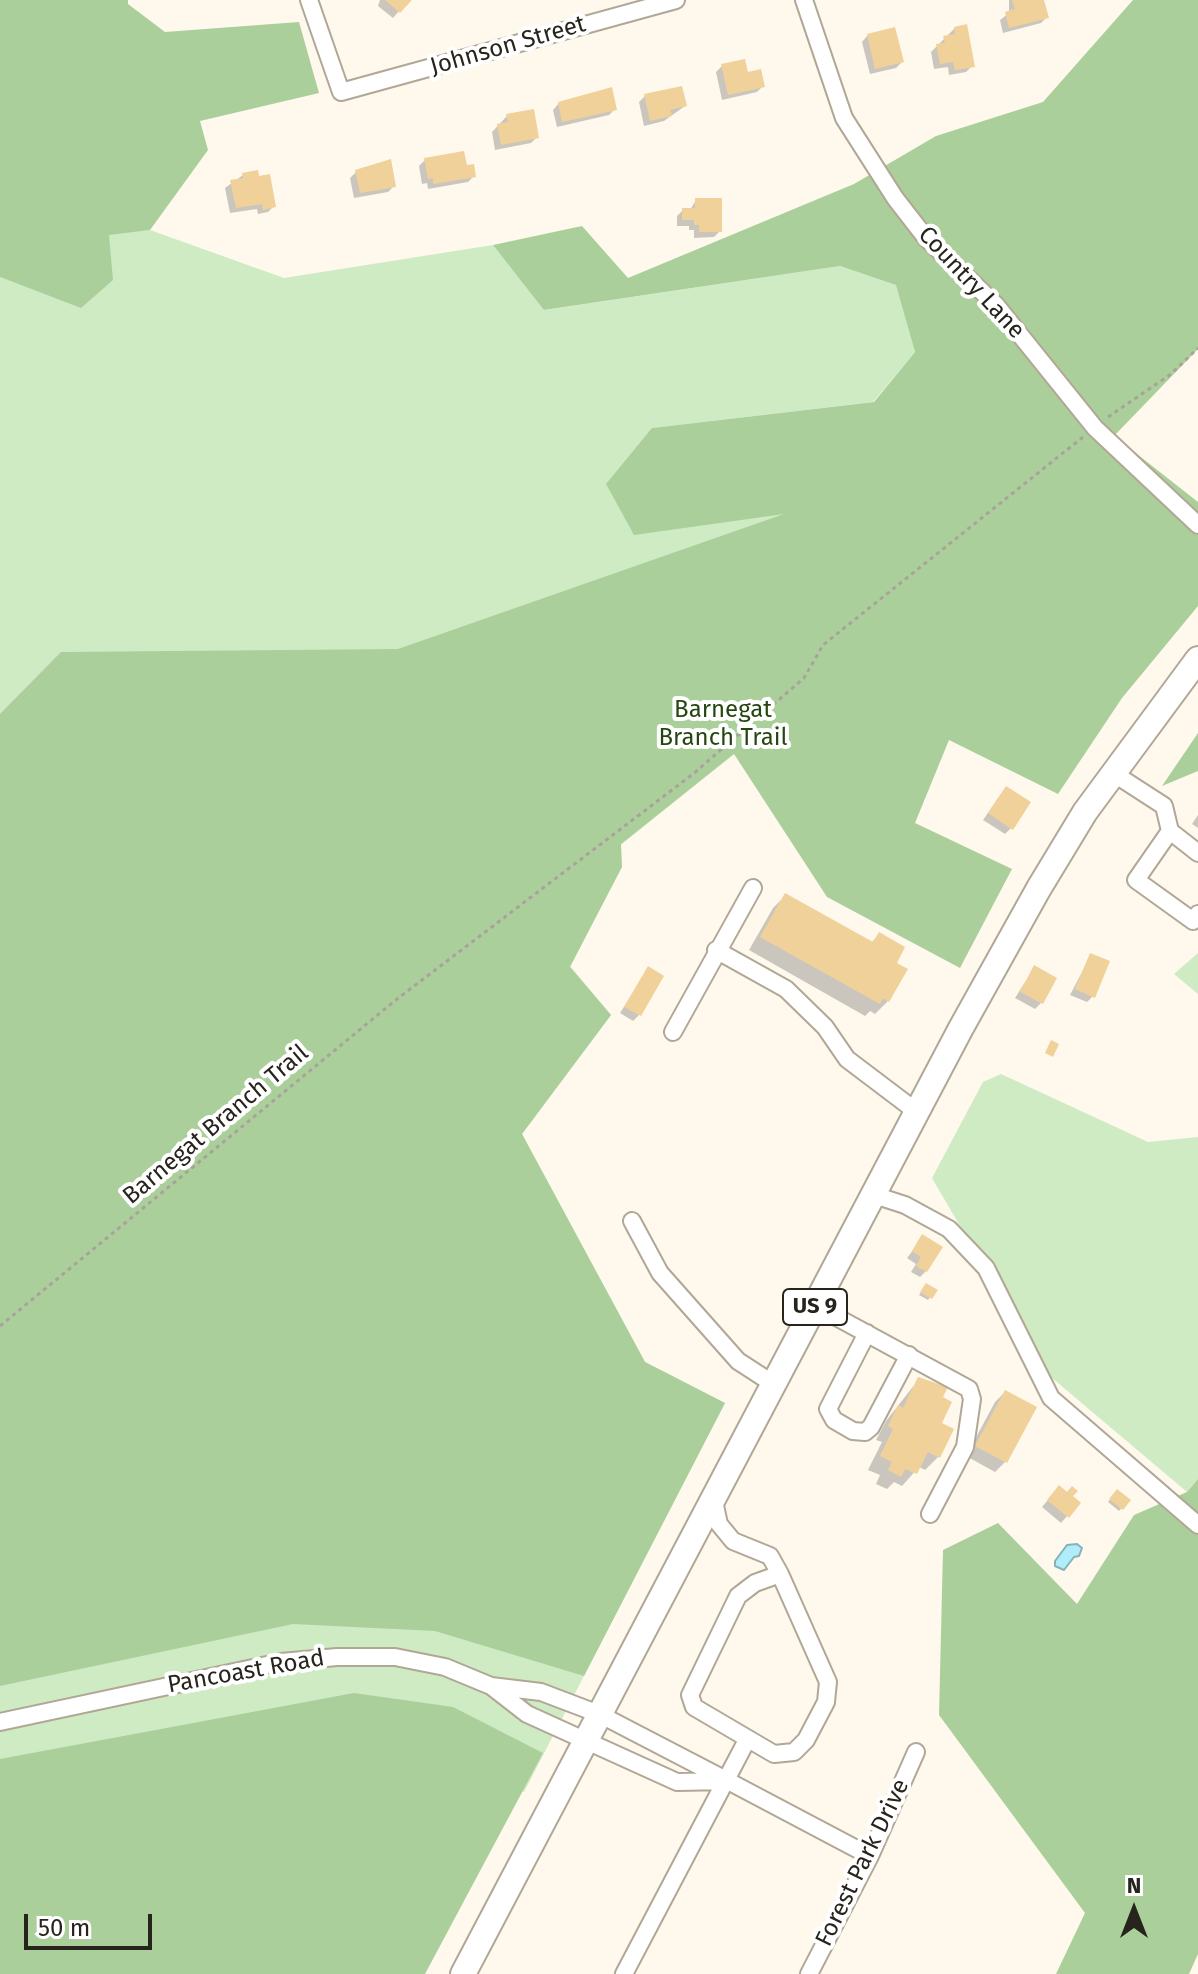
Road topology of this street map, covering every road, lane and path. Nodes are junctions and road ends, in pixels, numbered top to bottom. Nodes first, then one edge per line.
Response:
1 (309, 0) edge
2 (676, 0) edge
3 (804, 0) edge
4 (1198, 348) edge
5 (1105, 419) dead end
6 (1084, 437) dead end
7 (1198, 525) edge
8 (1198, 659) edge
9 (1113, 773) junction
10 (1170, 831) junction
11 (1198, 853) edge
12 (753, 888) dead end
13 (1198, 914) edge
14 (716, 950) junction
15 (673, 1032) dead end
16 (917, 1112) junction
17 (874, 1195) junction
18 (632, 1221) dead end
19 (816, 1306) junction
20 (0, 1326) edge
21 (867, 1333) junction
22 (909, 1355) junction
23 (775, 1385) junction
24 (714, 1501) junction
25 (930, 1514) dead end
26 (1198, 1525) edge
27 (780, 1574) junction
28 (491, 1686) junction
29 (599, 1714) junction
30 (0, 1722) edge
31 (586, 1740) junction
32 (747, 1740) junction
33 (916, 1752) dead end
34 (728, 1781) junction
35 (870, 1856) junction
36 (463, 1974) edge
37 (624, 1974) edge
38 (809, 1974) edge

1 - 2 street, Johnson Street
3 - 7 street, Country Lane
4 - 5 path
6 - 20 path, Barnegat Branch Trail
8 - 9 highway, US 9
9 - 10 street
9 - 16 highway, US 9
10 - 11 street
10 - 13 street
12 - 14 street
14 - 15 street
14 - 16 street
16 - 17 highway, US 9
17 - 19 highway, US 9
17 - 26 street
18 - 23 street
19 - 21 street
19 - 23 highway, US 9
21 - 22 street
21 - 22 street
22 - 25 street
23 - 24 highway, US 9
24 - 27 street
24 - 29 highway, US 9
27 - 32 street
27 - 32 street
28 - 29 street, Pancoast Road
28 - 30 street, Pancoast Road
28 - 31 street, Pancoast Road
29 - 31 highway, US 9
29 - 34 street, Pancoast Road
31 - 34 street, Pancoast Road
31 - 36 highway, US 9
32 - 34 street
33 - 35 street, Forest Park Drive
34 - 35 street, Pancoast Road
34 - 37 street
35 - 38 street, Forest Park Drive

